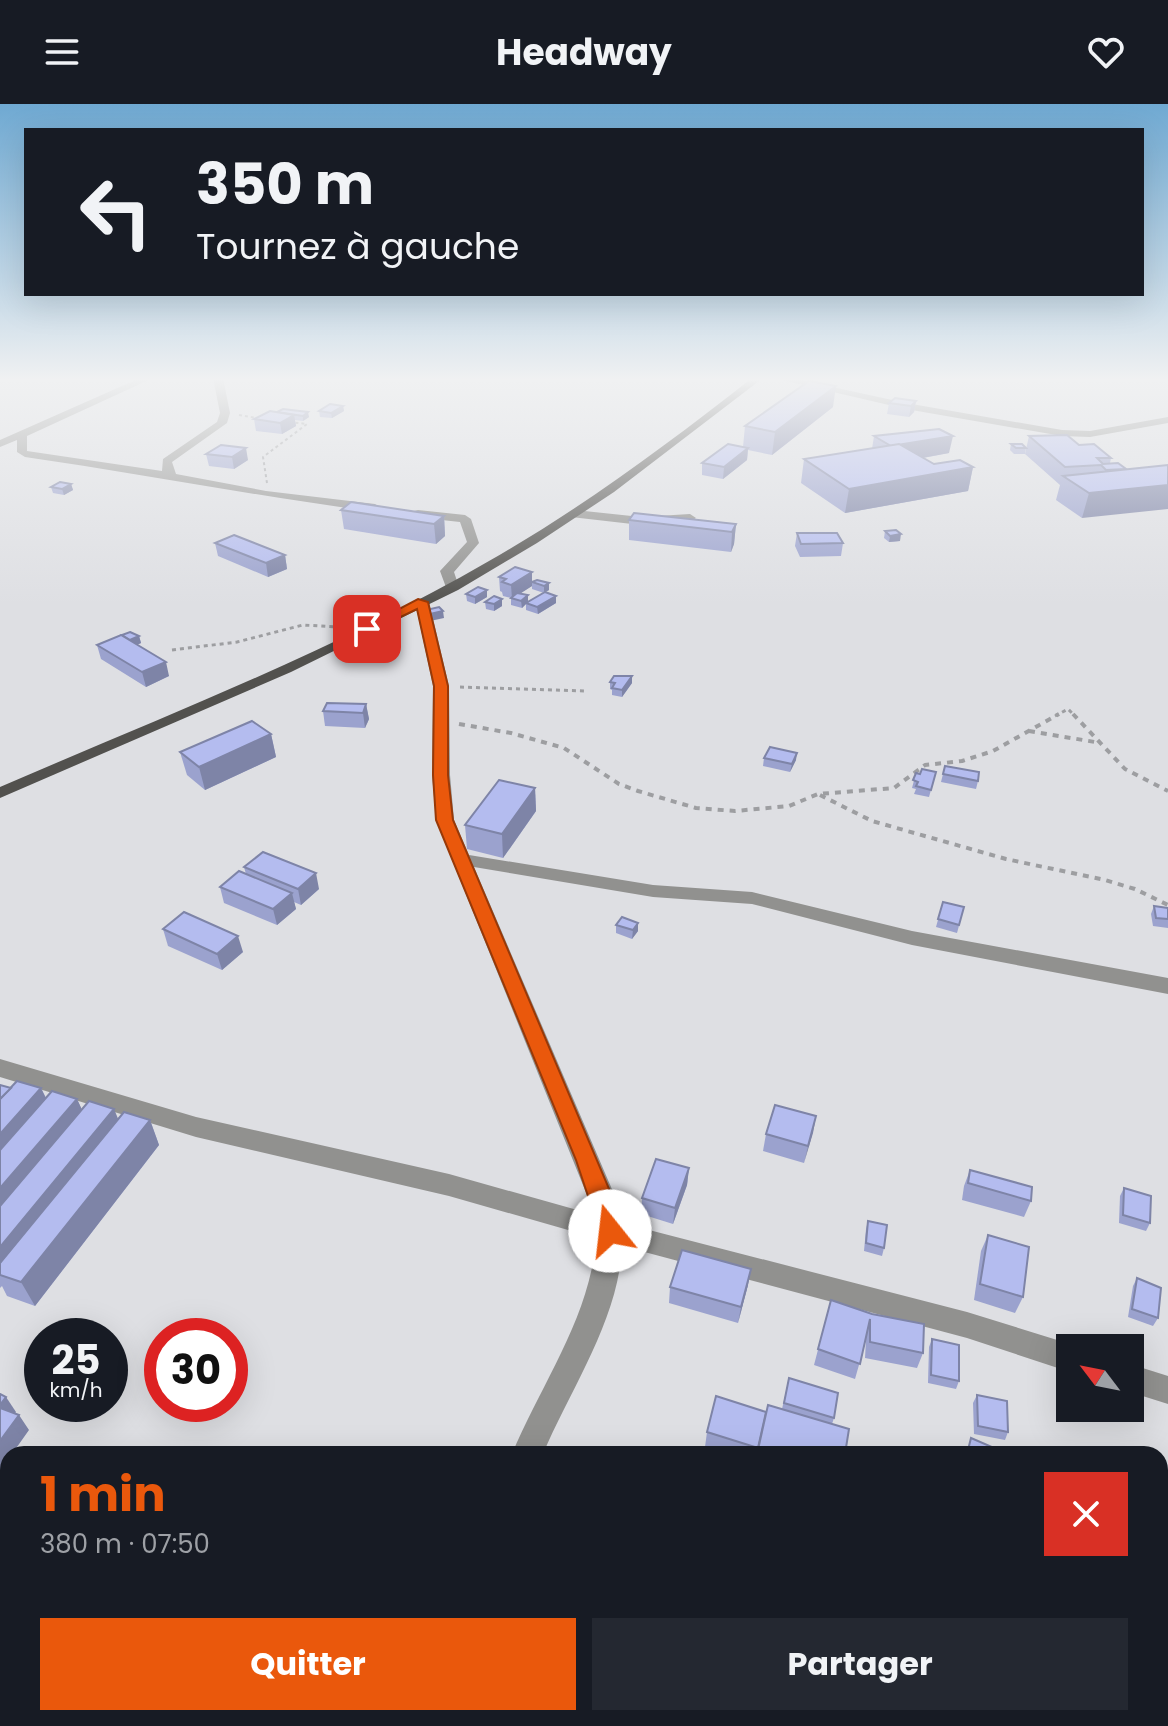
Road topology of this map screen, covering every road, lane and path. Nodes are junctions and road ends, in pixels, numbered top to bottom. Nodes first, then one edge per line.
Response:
1 (25, 454) edge
2 (178, 454) edge
3 (267, 454) edge
4 (660, 454) edge
5 (175, 479) junction
6 (266, 494) junction
7 (384, 509) edge
8 (411, 513) edge
9 (575, 514) junction
10 (690, 518) edge
11 (452, 587) junction
12 (422, 602) junction
13 (367, 629) junction
14 (172, 650) dead end
15 (441, 686) junction
16 (584, 691) dead end
17 (441, 721) junction
18 (1028, 731) junction
19 (1098, 742) junction
20 (1168, 791) edge
21 (0, 793) edge
22 (818, 794) junction
23 (460, 859) junction
24 (1168, 905) edge
25 (1168, 986) edge
26 (0, 1068) edge
27 (610, 1231) junction
28 (1056, 1354) edge
29 (1144, 1382) edge
30 (1168, 1390) edge
31 (531, 1446) edge

1 - 5 street
2 - 5 street
3 - 6 path
4 - 9 main road
5 - 6 street
6 - 7 street
8 - 11 street
9 - 10 street
9 - 11 main road
11 - 12 main road
12 - 13 main road
12 - 15 street
13 - 14 path
13 - 21 main road
15 - 16 path
15 - 17 street
17 - 22 path
17 - 23 street
18 - 19 path
18 - 19 path
18 - 22 path
19 - 20 path
22 - 24 path
23 - 25 street
23 - 27 street
26 - 27 street
27 - 28 street
27 - 31 street
29 - 30 street

